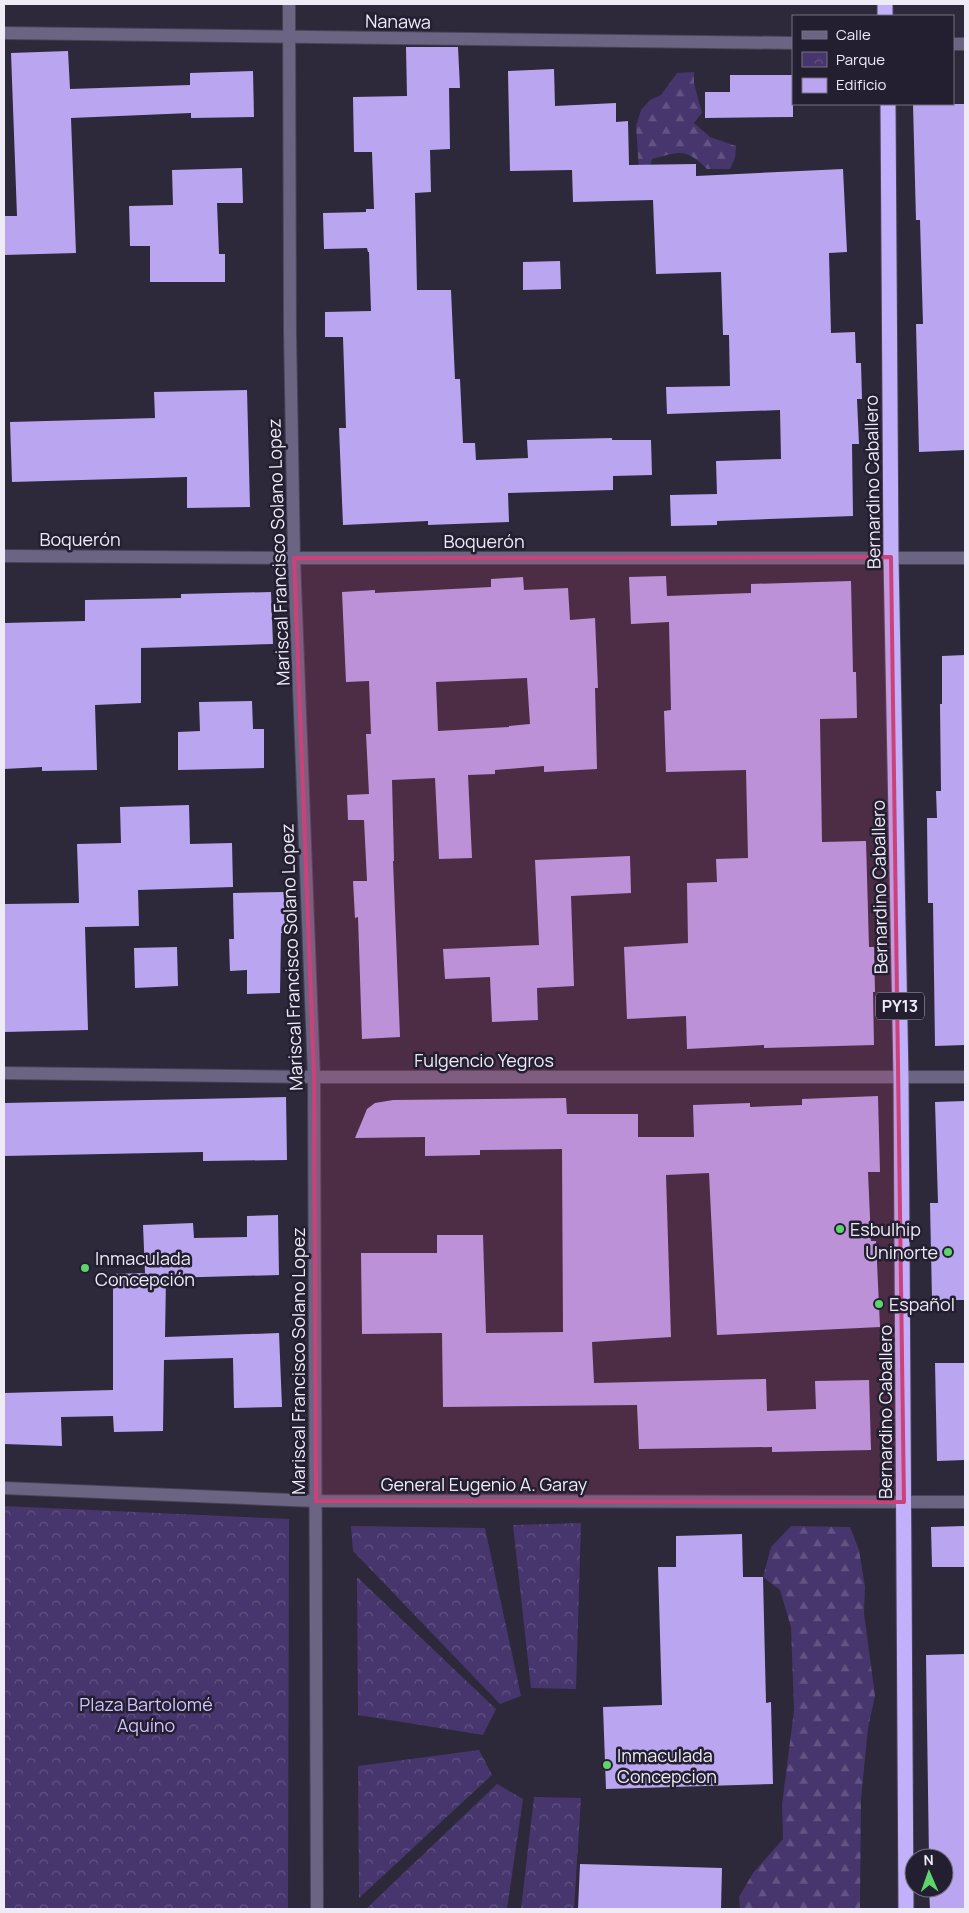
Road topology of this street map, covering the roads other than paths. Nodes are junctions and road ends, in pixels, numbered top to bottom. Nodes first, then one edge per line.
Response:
1 (289, 4) edge
2 (4, 33) edge
3 (290, 37) junction
4 (792, 43) edge
5 (888, 105) edge
6 (4, 556) edge
7 (294, 558) junction
8 (891, 558) junction
9 (965, 558) edge
10 (4, 1073) edge
11 (965, 1077) edge
12 (314, 1078) junction
13 (901, 1078) junction
14 (4, 1488) edge
15 (316, 1501) junction
16 (904, 1502) junction
17 (965, 1502) edge
18 (316, 1909) edge
19 (906, 1909) edge

1 - 3 street, Mariscal Francisco Solano Lopez
2 - 3 street, Nanawa
3 - 4 street, Nanawa
3 - 7 street, Mariscal Francisco Solano Lopez
5 - 8 highway, Bernardino Caballero / PY13
6 - 7 street, Boquerón
7 - 8 street, Boquerón
7 - 12 street, Mariscal Francisco Solano Lopez
8 - 9 street, Boquerón
8 - 13 highway, Bernardino Caballero / PY13
10 - 12 street, Fulgencio Yegros
11 - 13 street, Fulgencio Yegros
12 - 13 street, Fulgencio Yegros
12 - 15 street, Mariscal Francisco Solano Lopez
13 - 16 highway, Bernardino Caballero / PY13
14 - 15 street, General Eugenio A. Garay
15 - 16 street, General Eugenio A. Garay
15 - 18 street, Mariscal Francisco Solano Lopez
16 - 17 street, General Eugenio A. Garay
16 - 19 highway, Bernardino Caballero / PY13

